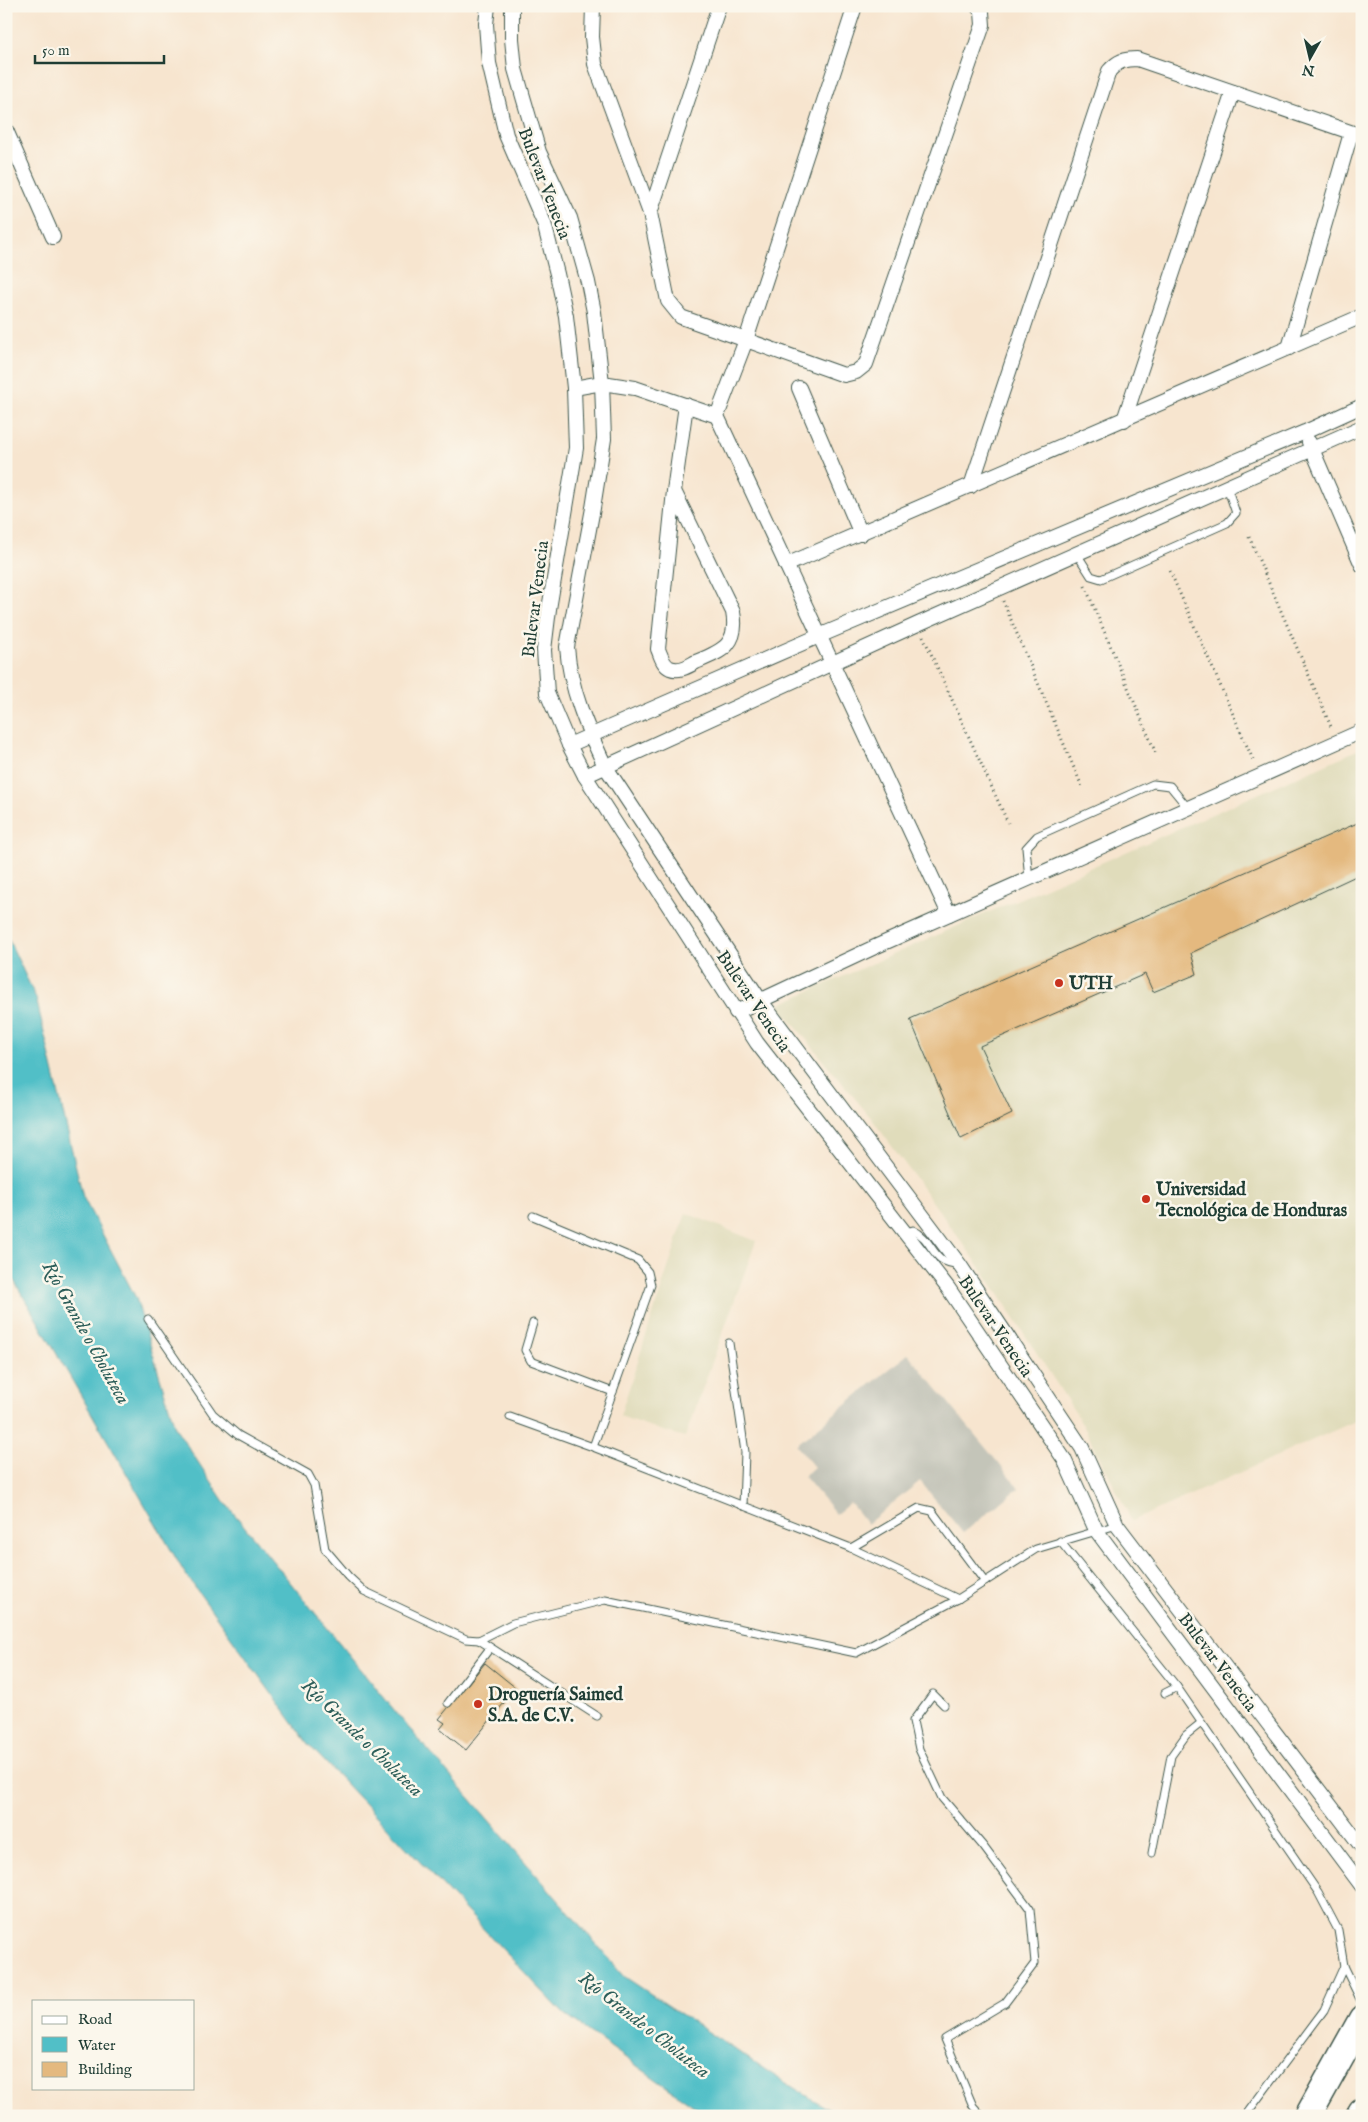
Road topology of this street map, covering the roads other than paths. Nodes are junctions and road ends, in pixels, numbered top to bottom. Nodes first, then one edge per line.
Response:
1 (488, 6) edge
2 (512, 6) edge
3 (593, 6) edge
4 (719, 6) edge
5 (855, 6) edge
6 (978, 6) edge
7 (1233, 92) junction
8 (6, 130) edge
9 (1356, 135) edge
10 (650, 213) junction
11 (53, 237) dead end
12 (1362, 316) edge
13 (746, 340) junction
14 (1289, 348) junction
15 (602, 383) junction
16 (574, 388) junction
17 (799, 388) dead end
18 (686, 405) junction
19 (1362, 406) edge
20 (717, 416) junction
21 (1124, 420) junction
22 (1362, 427) edge
23 (1305, 432) junction
24 (1312, 449) junction
25 (972, 486) junction
26 (1227, 487) junction
27 (674, 492) junction
28 (861, 534) junction
29 (1074, 555) junction
30 (786, 565) junction
31 (1362, 565) edge
32 (819, 636) junction
33 (833, 663) junction
34 (1362, 731) edge
35 (591, 736) junction
36 (569, 745) junction
37 (605, 766) junction
38 (585, 776) junction
39 (1188, 808) junction
40 (1029, 879) junction
41 (949, 914) junction
42 (760, 1000) junction
43 (736, 1012) junction
44 (533, 1216) dead end
45 (906, 1232) junction
46 (959, 1264) junction
47 (148, 1319) dead end
48 (533, 1324) dead end
49 (729, 1344) dead end
50 (613, 1392) junction
51 (510, 1417) dead end
52 (594, 1447) junction
53 (743, 1506) junction
54 (1117, 1525) junction
55 (1096, 1530) junction
56 (1060, 1541) junction
57 (851, 1548) junction
58 (985, 1582) junction
59 (958, 1599) junction
60 (479, 1640) junction
61 (490, 1648) junction
62 (1177, 1687) junction
63 (1165, 1694) dead end
64 (448, 1703) dead end
65 (944, 1705) dead end
66 (597, 1716) dead end
67 (1202, 1723) junction
68 (1362, 1846) edge
69 (1152, 1853) dead end
70 (1362, 1886) edge
71 (1344, 1966) junction
72 (1362, 2003) edge
73 (1362, 2019) edge
74 (1362, 2111) edge
75 (982, 2116) edge
76 (1245, 2116) edge
77 (1308, 2116) edge
78 (1359, 2116) edge

1 - 16 street, Bulevar Venecia
2 - 15 street, Bulevar Venecia
3 - 10 street
4 - 10 street
5 - 13 street
6 - 13 street
7 - 9 street
7 - 21 street
7 - 25 street
8 - 11 street
9 - 14 street
10 - 13 street
12 - 14 street
13 - 20 street
14 - 21 street
15 - 16 street
15 - 18 street
15 - 35 street, Bulevar Venecia
16 - 36 street, Bulevar Venecia
17 - 28 street
18 - 20 street
18 - 27 street
19 - 23 street
20 - 30 street
21 - 25 street
22 - 24 street
23 - 24 street
23 - 32 street
24 - 26 street
24 - 31 street
25 - 28 street
26 - 29 street
26 - 29 lane
27 - 27 street
28 - 30 street
29 - 33 street
30 - 32 street
32 - 33 street
32 - 35 street
33 - 37 street
33 - 41 street
34 - 39 street
35 - 36 street
35 - 37 street, Bulevar Venecia
36 - 38 street, Bulevar Venecia
37 - 38 street
37 - 42 street, Bulevar Venecia
38 - 43 street, Bulevar Venecia
39 - 40 street
39 - 40 lane
40 - 41 street
41 - 42 street
42 - 43 street
42 - 46 street, Bulevar Venecia
43 - 45 street, Bulevar Venecia
44 - 50 lane
45 - 46 lane
45 - 55 street, Bulevar Venecia
46 - 54 street, Bulevar Venecia
47 - 60 lane
48 - 50 lane
49 - 53 lane
50 - 52 lane
51 - 52 lane
52 - 53 lane
53 - 57 lane
54 - 55 lane
54 - 68 street, Bulevar Venecia
55 - 56 lane
55 - 70 street, Bulevar Venecia
56 - 58 lane
56 - 62 lane
57 - 58 lane
57 - 59 lane
58 - 59 lane
59 - 60 lane
60 - 61 lane
61 - 64 lane
61 - 66 lane
62 - 63 lane
62 - 67 lane
65 - 75 lane
67 - 69 lane
67 - 71 lane
71 - 72 lane
71 - 76 lane
73 - 77 highway
74 - 78 highway

